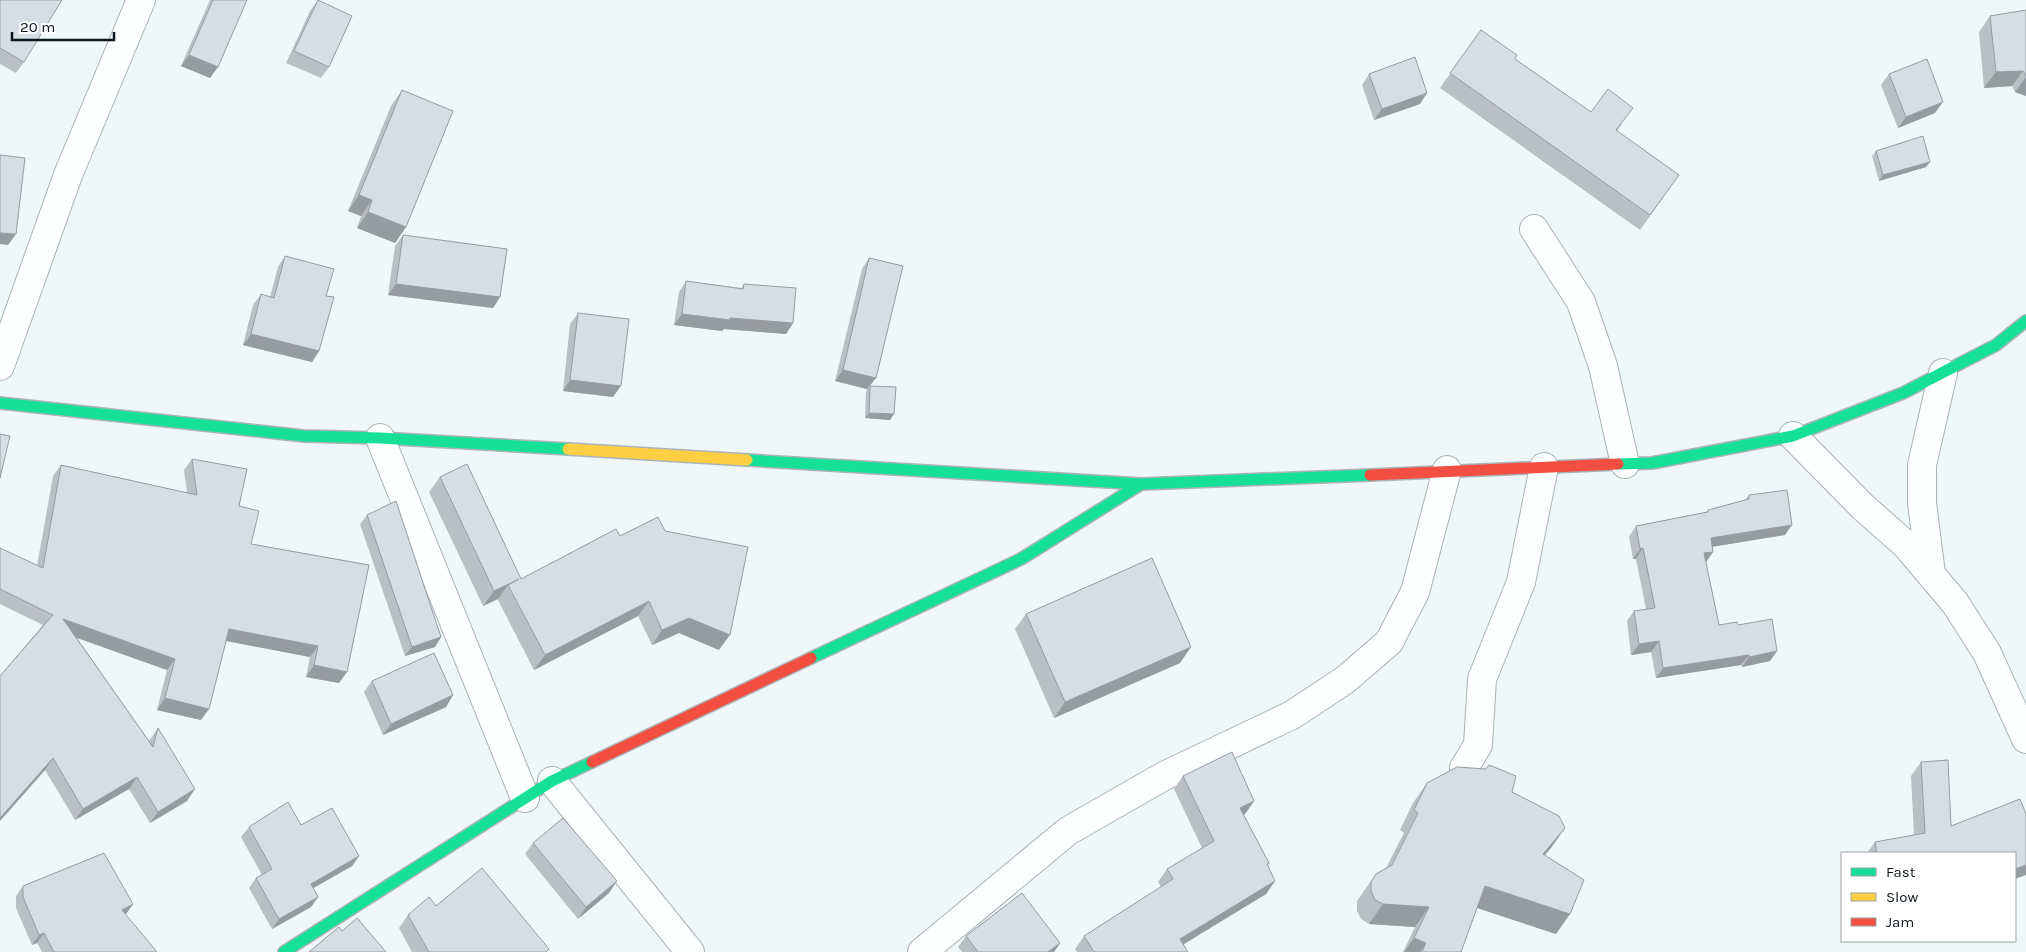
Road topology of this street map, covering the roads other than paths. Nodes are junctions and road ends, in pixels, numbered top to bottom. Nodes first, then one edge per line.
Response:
1 (141, 0) edge
2 (1534, 229) dead end
3 (2026, 322) edge
4 (0, 366) edge
5 (1943, 373) junction
6 (0, 403) edge
7 (1793, 436) junction
8 (380, 438) junction
9 (1626, 464) junction
10 (1544, 467) junction
11 (1447, 470) junction
12 (1141, 484) junction
13 (1931, 574) junction
14 (2026, 739) edge
15 (1464, 768) edge
16 (552, 781) junction
17 (525, 798) junction
18 (284, 952) edge
19 (690, 952) edge
20 (922, 952) edge

1 - 4 street
2 - 9 street
3 - 5 street
5 - 7 street
5 - 13 street
6 - 8 street
7 - 9 street
7 - 13 street
8 - 12 street
8 - 17 street
9 - 10 street
10 - 11 street
10 - 15 street
11 - 12 street
11 - 20 street
12 - 16 street
13 - 14 street
16 - 17 street
16 - 19 street
17 - 18 street

